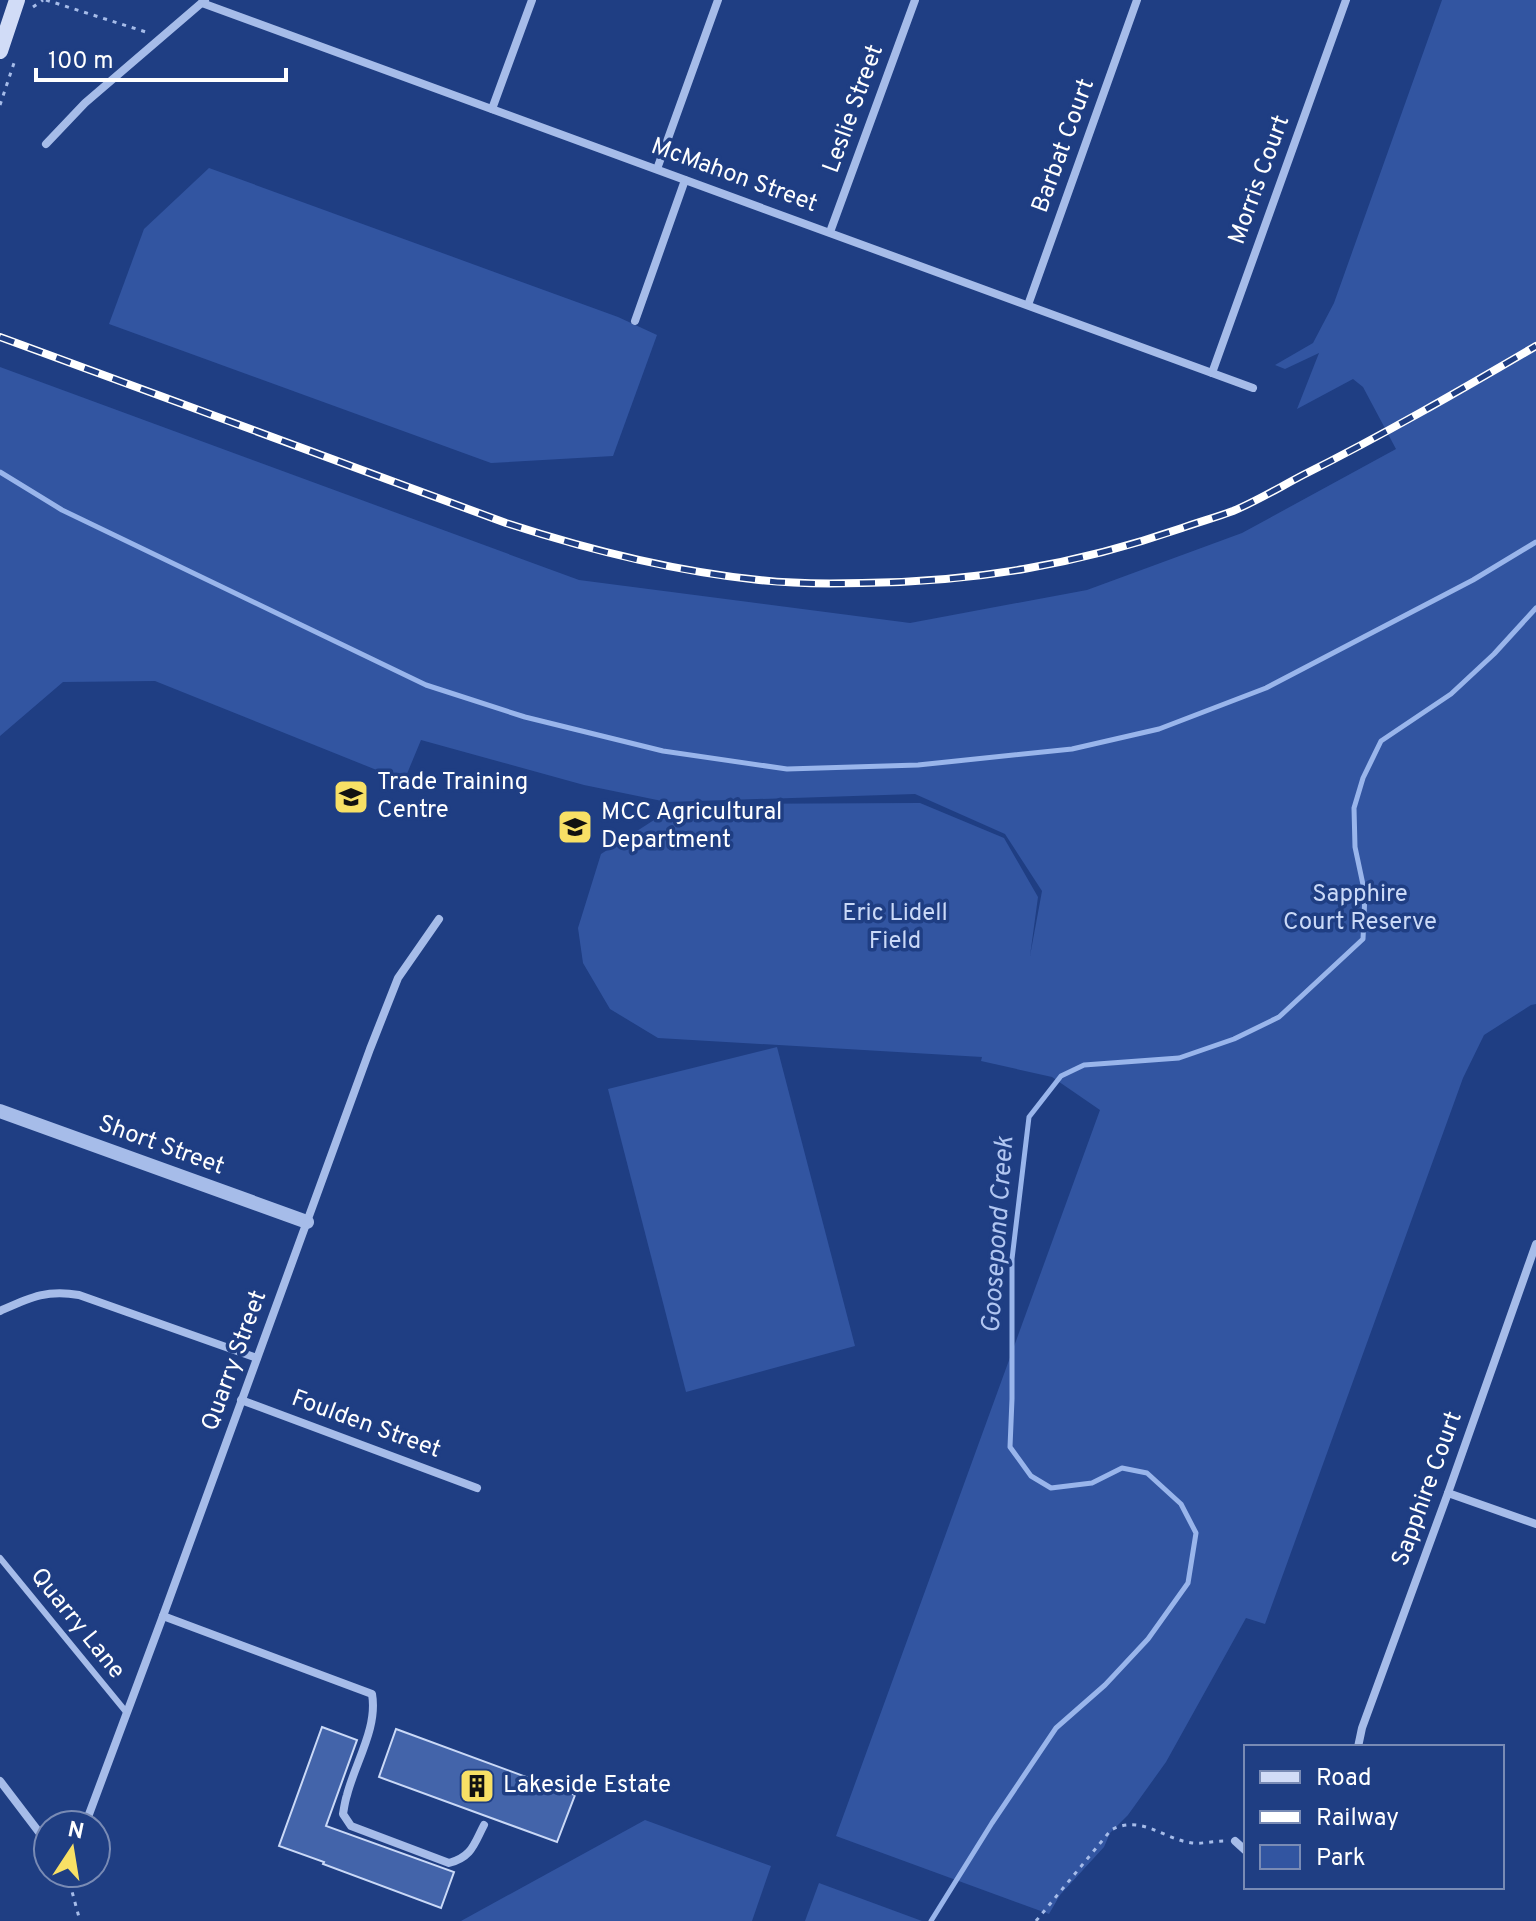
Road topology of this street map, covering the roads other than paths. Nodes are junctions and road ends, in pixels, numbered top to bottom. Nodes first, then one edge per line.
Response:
1 (17, 0) edge
2 (532, 0) edge
3 (718, 0) edge
4 (915, 0) edge
5 (1137, 0) edge
6 (1346, 0) edge
7 (203, 2) edge
8 (0, 51) edge
9 (492, 109) junction
10 (46, 144) dead end
11 (657, 169) junction
12 (685, 180) junction
13 (830, 232) junction
14 (1028, 305) junction
15 (635, 321) dead end
16 (1212, 373) junction
17 (1253, 388) dead end
18 (439, 919) dead end
19 (0, 1111) edge
20 (307, 1222) junction
21 (1536, 1244) edge
22 (0, 1311) edge
23 (257, 1358) junction
24 (241, 1400) junction
25 (477, 1488) dead end
26 (1448, 1493) junction
27 (1536, 1524) edge
28 (0, 1558) edge
29 (163, 1616) junction
30 (127, 1713) junction
31 (1358, 1745) edge
32 (0, 1781) edge
33 (10, 1795) junction
34 (0, 1801) edge
35 (91, 1809) edge
36 (32, 1823) edge
37 (484, 1825) dead end
38 (1235, 1841) road end
39 (1244, 1849) edge

1 - 8 main road
2 - 9 street
3 - 11 street
4 - 13 street, Leslie Street
5 - 14 street, Barbat Court
6 - 16 street, Morris Court
7 - 9 street, McMahon Street
7 - 10 street
9 - 11 street, McMahon Street
11 - 12 street, McMahon Street
12 - 13 street, McMahon Street
12 - 15 street
13 - 14 street, McMahon Street
14 - 16 street, McMahon Street
16 - 17 street, McMahon Street
18 - 20 street, Quarry Street
19 - 20 street, Short Street
20 - 23 street, Quarry Street
21 - 26 street, Sapphire Court
22 - 23 street
23 - 24 street, Quarry Street
24 - 25 street, Foulden Street
24 - 29 street, Quarry Street
26 - 27 street
26 - 31 street, Sapphire Court
28 - 30 lane, Quarry Lane
29 - 30 street, Quarry Street
29 - 37 street
30 - 35 street, Quarry Street
32 - 33 street
33 - 34 street
33 - 36 street
38 - 39 street

